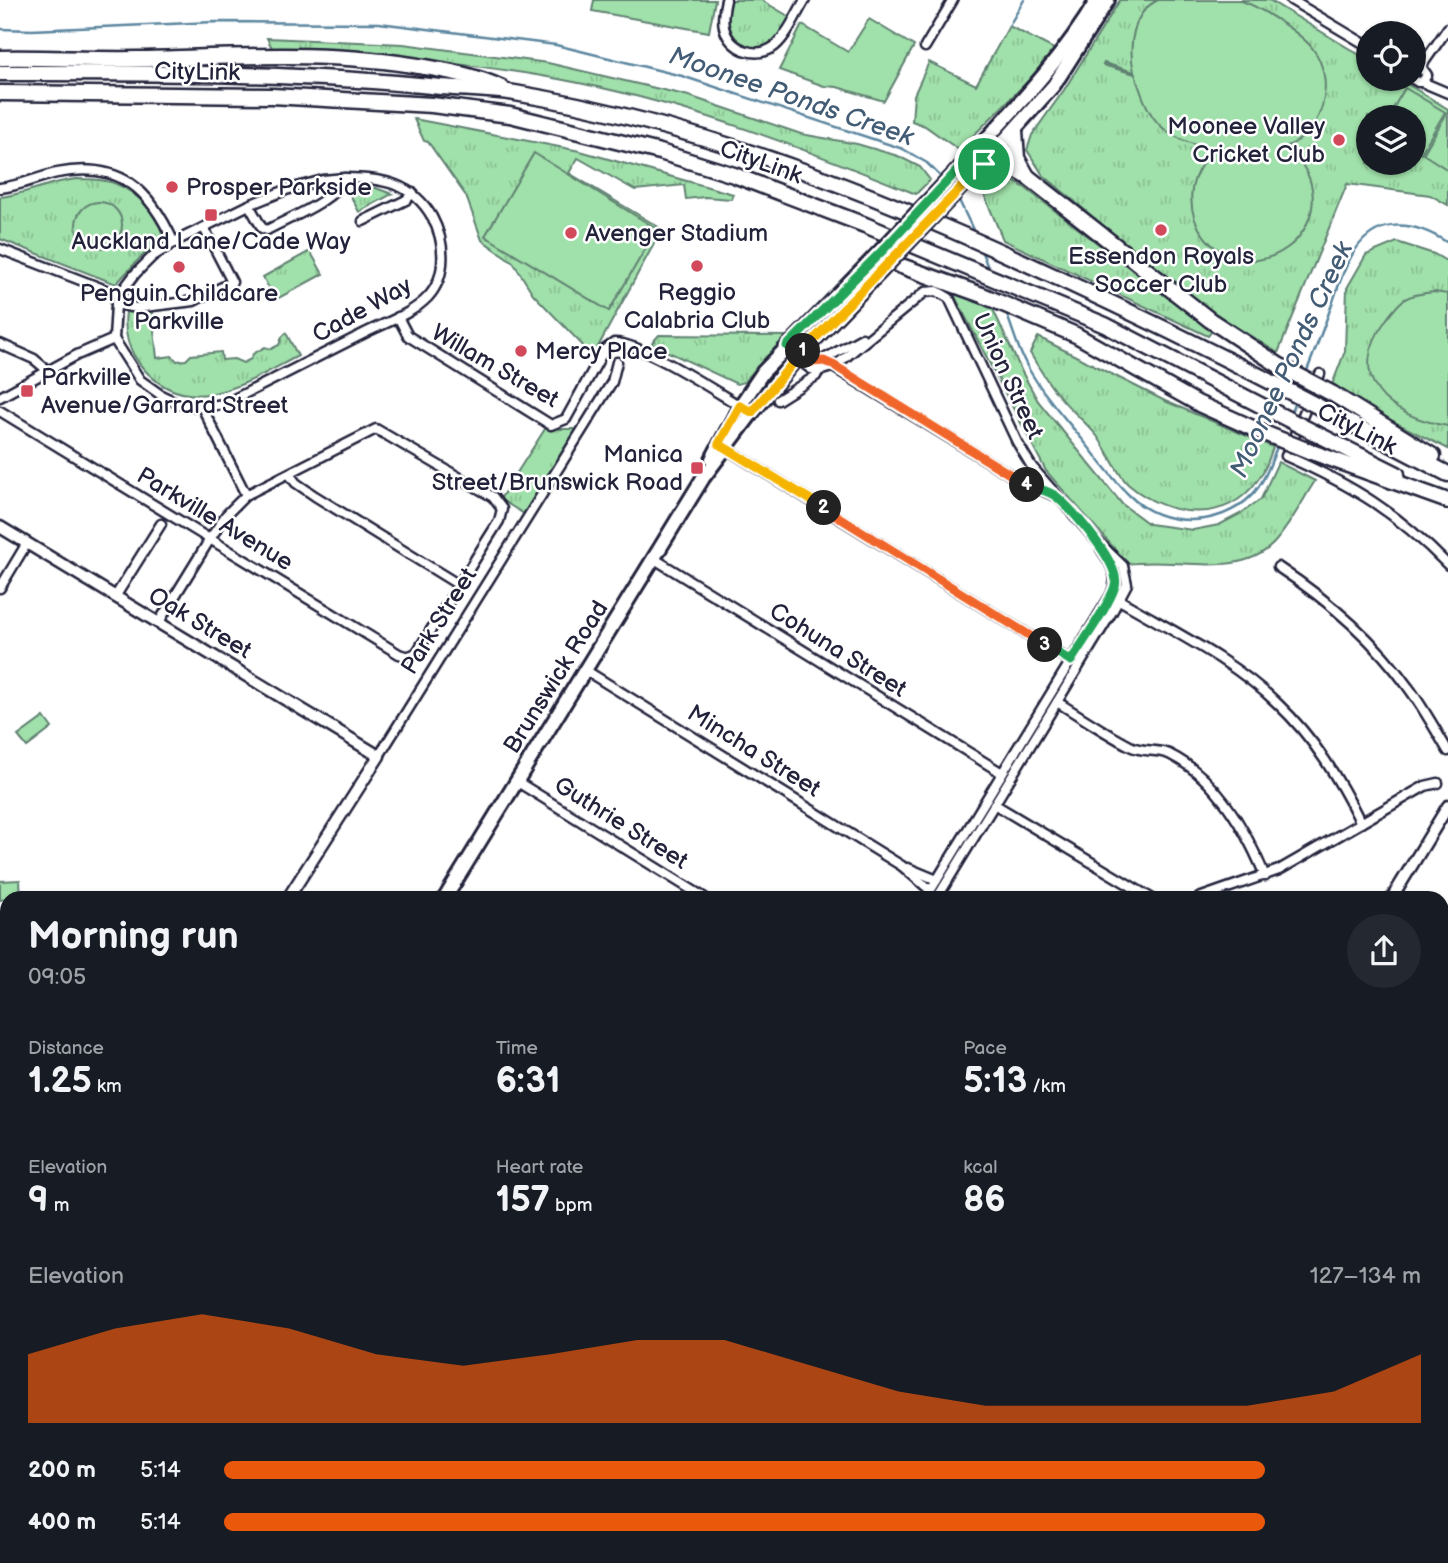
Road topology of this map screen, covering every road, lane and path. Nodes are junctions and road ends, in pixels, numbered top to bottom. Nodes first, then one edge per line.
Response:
1 (726, 0) edge
2 (805, 0) edge
3 (953, 0) edge
4 (1291, 0) edge
5 (1105, 1) edge
6 (1448, 28) edge
7 (1356, 39) edge
8 (925, 47) dead end
9 (0, 58) edge
10 (1426, 63) edge
11 (0, 73) edge
12 (1426, 78) edge
13 (510, 92) junction
14 (0, 93) edge
15 (1447, 93) edge
16 (1015, 131) junction
17 (975, 152) junction
18 (988, 160) junction
19 (1028, 177) junction
20 (345, 178) junction
21 (0, 188) edge
22 (413, 193) junction
23 (249, 205) junction
24 (362, 221) dead end
25 (204, 228) junction
26 (174, 243) junction
27 (899, 243) junction
28 (0, 248) edge
29 (885, 267) junction
30 (920, 271) junction
31 (117, 299) junction
32 (398, 317) junction
33 (874, 332) junction
34 (114, 339) junction
35 (0, 344) edge
36 (783, 350) junction
37 (799, 356) junction
38 (824, 361) junction
39 (617, 362) dead end
40 (835, 366) junction
41 (47, 370) junction
42 (820, 370) junction
43 (1320, 374) dead end
44 (0, 397) edge
45 (778, 400) dead end
46 (202, 407) junction
47 (746, 409) junction
48 (0, 411) edge
49 (723, 447) junction
50 (1448, 466) edge
51 (289, 474) junction
52 (1448, 474) edge
53 (246, 495) junction
54 (1055, 495) junction
55 (1448, 501) edge
56 (161, 524) dead end
57 (0, 527) edge
58 (210, 539) junction
59 (27, 543) junction
60 (653, 558) junction
61 (1448, 565) edge
62 (1278, 567) dead end
63 (459, 585) junction
64 (0, 588) edge
65 (116, 597) junction
66 (1115, 597) junction
67 (159, 622) junction
68 (410, 656) joint
69 (1071, 661) junction
70 (585, 670) junction
71 (1057, 702) junction
72 (1036, 727) junction
73 (1448, 751) edge
74 (379, 756) junction
75 (1002, 773) junction
76 (516, 781) junction
77 (1438, 783) dead end
78 (994, 804) junction
79 (1448, 806) edge
80 (1361, 822) junction
81 (902, 866) junction
82 (1265, 876) junction
83 (937, 880) junction
84 (292, 891) edge
85 (449, 891) edge
86 (694, 891) edge
87 (925, 891) edge
88 (930, 891) edge
89 (941, 891) edge
90 (1139, 891) edge
91 (1220, 891) edge
92 (1396, 891) edge

1 - 2 street
3 - 8 street
4 - 7 street
5 - 16 main road
5 - 17 main road
6 - 10 street
9 - 13 highway
11 - 13 highway, CityLink
12 - 15 street
13 - 52 highway, CityLink, bridge
14 - 55 highway, CityLink, bridge
16 - 18 main road
16 - 19 highway
17 - 18 main road
17 - 27 main road, bridge
18 - 19 highway
18 - 27 main road, bridge
19 - 50 highway, bridge
20 - 22 street
20 - 23 street
20 - 23 street
21 - 26 street
22 - 24 street
22 - 32 street, Cade Way
23 - 25 street
25 - 26 street
25 - 31 street
26 - 31 street
27 - 29 main road, Brunswick Road, bridge
27 - 30 highway
27 - 36 main road, Brunswick Road, bridge
28 - 31 street
29 - 30 highway
29 - 37 main road, Brunswick Road
30 - 55 highway, bridge
31 - 34 street
32 - 46 street, Cade Way
32 - 47 street, Willam Street
33 - 38 street
33 - 40 street
33 - 54 street, Union Street
34 - 41 street
34 - 46 street, Cade Way
35 - 41 street
36 - 37 street
36 - 47 main road, Brunswick Road
37 - 38 street
37 - 42 street
37 - 47 main road, Brunswick Road
38 - 40 street
39 - 74 street, Park Street
40 - 42 street
40 - 54 street
41 - 44 street
42 - 45 street
43 - 61 street
46 - 53 street
47 - 49 main road, Brunswick Road
48 - 58 street, Parkville Avenue
49 - 60 main road, Brunswick Road
49 - 69 street
51 - 53 street
51 - 63 street
51 - 63 street, Park Street
53 - 58 street
54 - 66 street, Union Street
56 - 65 street
57 - 59 street, Oak Street
58 - 67 street
58 - 68 street, Parkville Avenue
59 - 64 street
59 - 65 street, Oak Street
60 - 70 main road, Brunswick Road
60 - 75 street, Cohuna Street
62 - 73 street
63 - 68 street, Park Street
65 - 67 street, Oak Street
66 - 69 street, Union Street
66 - 71 street, Union Street
66 - 80 street
67 - 74 street, Oak Street
69 - 72 street, Union Street
70 - 76 main road, Brunswick Road
70 - 81 street, Mincha Street
71 - 72 street, Union Street
71 - 82 street
72 - 75 street, Union Street
72 - 78 street, Union Street
74 - 84 street, Park Street
75 - 83 street, Union Street
76 - 85 main road, Brunswick Road
76 - 86 street, Guthrie Street
77 - 80 street
78 - 89 street, Union Street
78 - 90 street
79 - 92 street
80 - 82 street
81 - 83 street, Mincha Street
81 - 87 street, Mincha Street
82 - 91 street
83 - 88 street, Union Street

